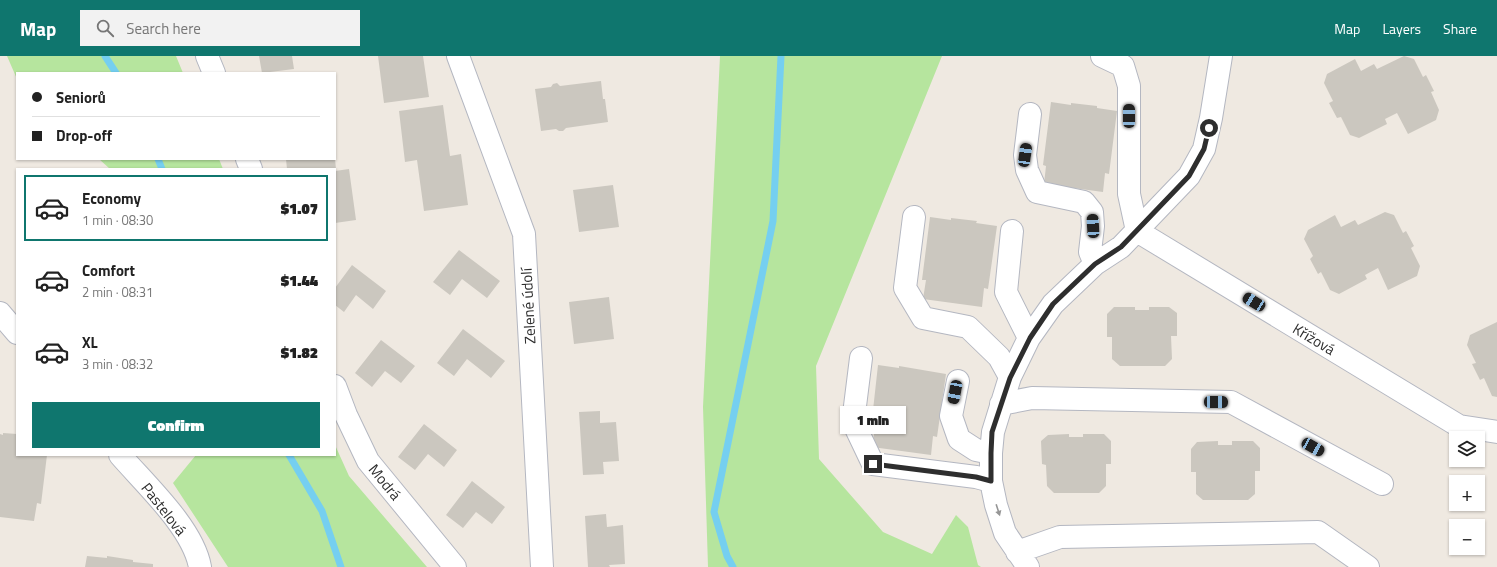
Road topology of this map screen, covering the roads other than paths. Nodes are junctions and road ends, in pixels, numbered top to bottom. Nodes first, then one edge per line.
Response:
1 (207, 56) edge
2 (458, 56) edge
3 (1102, 56) edge
4 (1214, 61) edge
5 (214, 72) edge
6 (1030, 114) dead end
7 (914, 217) dead end
8 (1012, 231) dead end
9 (1137, 232) junction
10 (1095, 264) junction
11 (0, 312) edge
12 (16, 332) edge
13 (1030, 338) junction
14 (862, 358) dead end
15 (1010, 378) junction
16 (958, 381) dead end
17 (336, 389) edge
18 (1001, 404) junction
19 (1497, 432) edge
20 (991, 453) junction
21 (121, 456) edge
22 (991, 481) junction
23 (1382, 484) dead end
24 (1022, 560) edge
25 (200, 567) edge
26 (455, 567) edge
27 (542, 567) edge
28 (1368, 567) edge

1 - 5 street
2 - 27 street, Zelené údolí
3 - 9 street
4 - 9 street
6 - 10 street
7 - 15 street
8 - 13 street
9 - 10 street
9 - 19 street, Křížová
10 - 13 street
11 - 12 street
13 - 15 street
14 - 22 street
15 - 18 street
16 - 20 street
17 - 26 street, Modrá
18 - 20 street
18 - 23 street
20 - 22 street
21 - 25 street, Pastelová
22 -> 24 street
24 - 28 street

